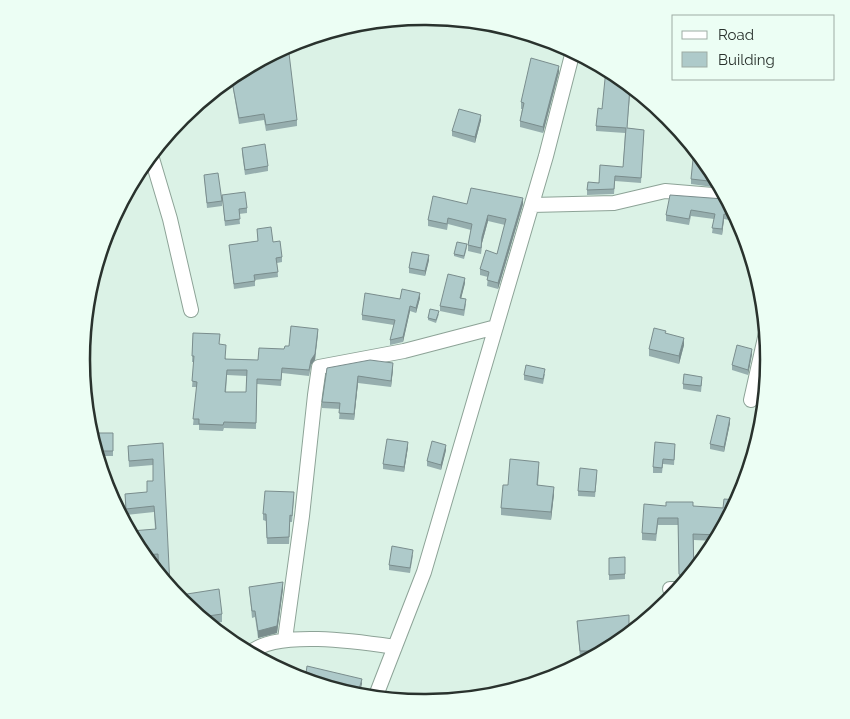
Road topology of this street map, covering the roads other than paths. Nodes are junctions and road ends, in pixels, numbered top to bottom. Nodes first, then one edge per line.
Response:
1 (571, 58) edge
2 (154, 165) edge
3 (717, 195) edge
4 (532, 205) junction
5 (191, 310) dead end
6 (496, 327) junction
7 (760, 360) edge
8 (751, 400) dead end
9 (285, 639) junction
10 (395, 647) junction
11 (257, 649) edge
12 (378, 691) edge

1 - 4 street
2 - 5 street
3 - 4 street
4 - 6 street
6 - 9 street
6 - 10 street
7 - 8 street
9 - 10 street
9 - 11 street
10 - 12 street

